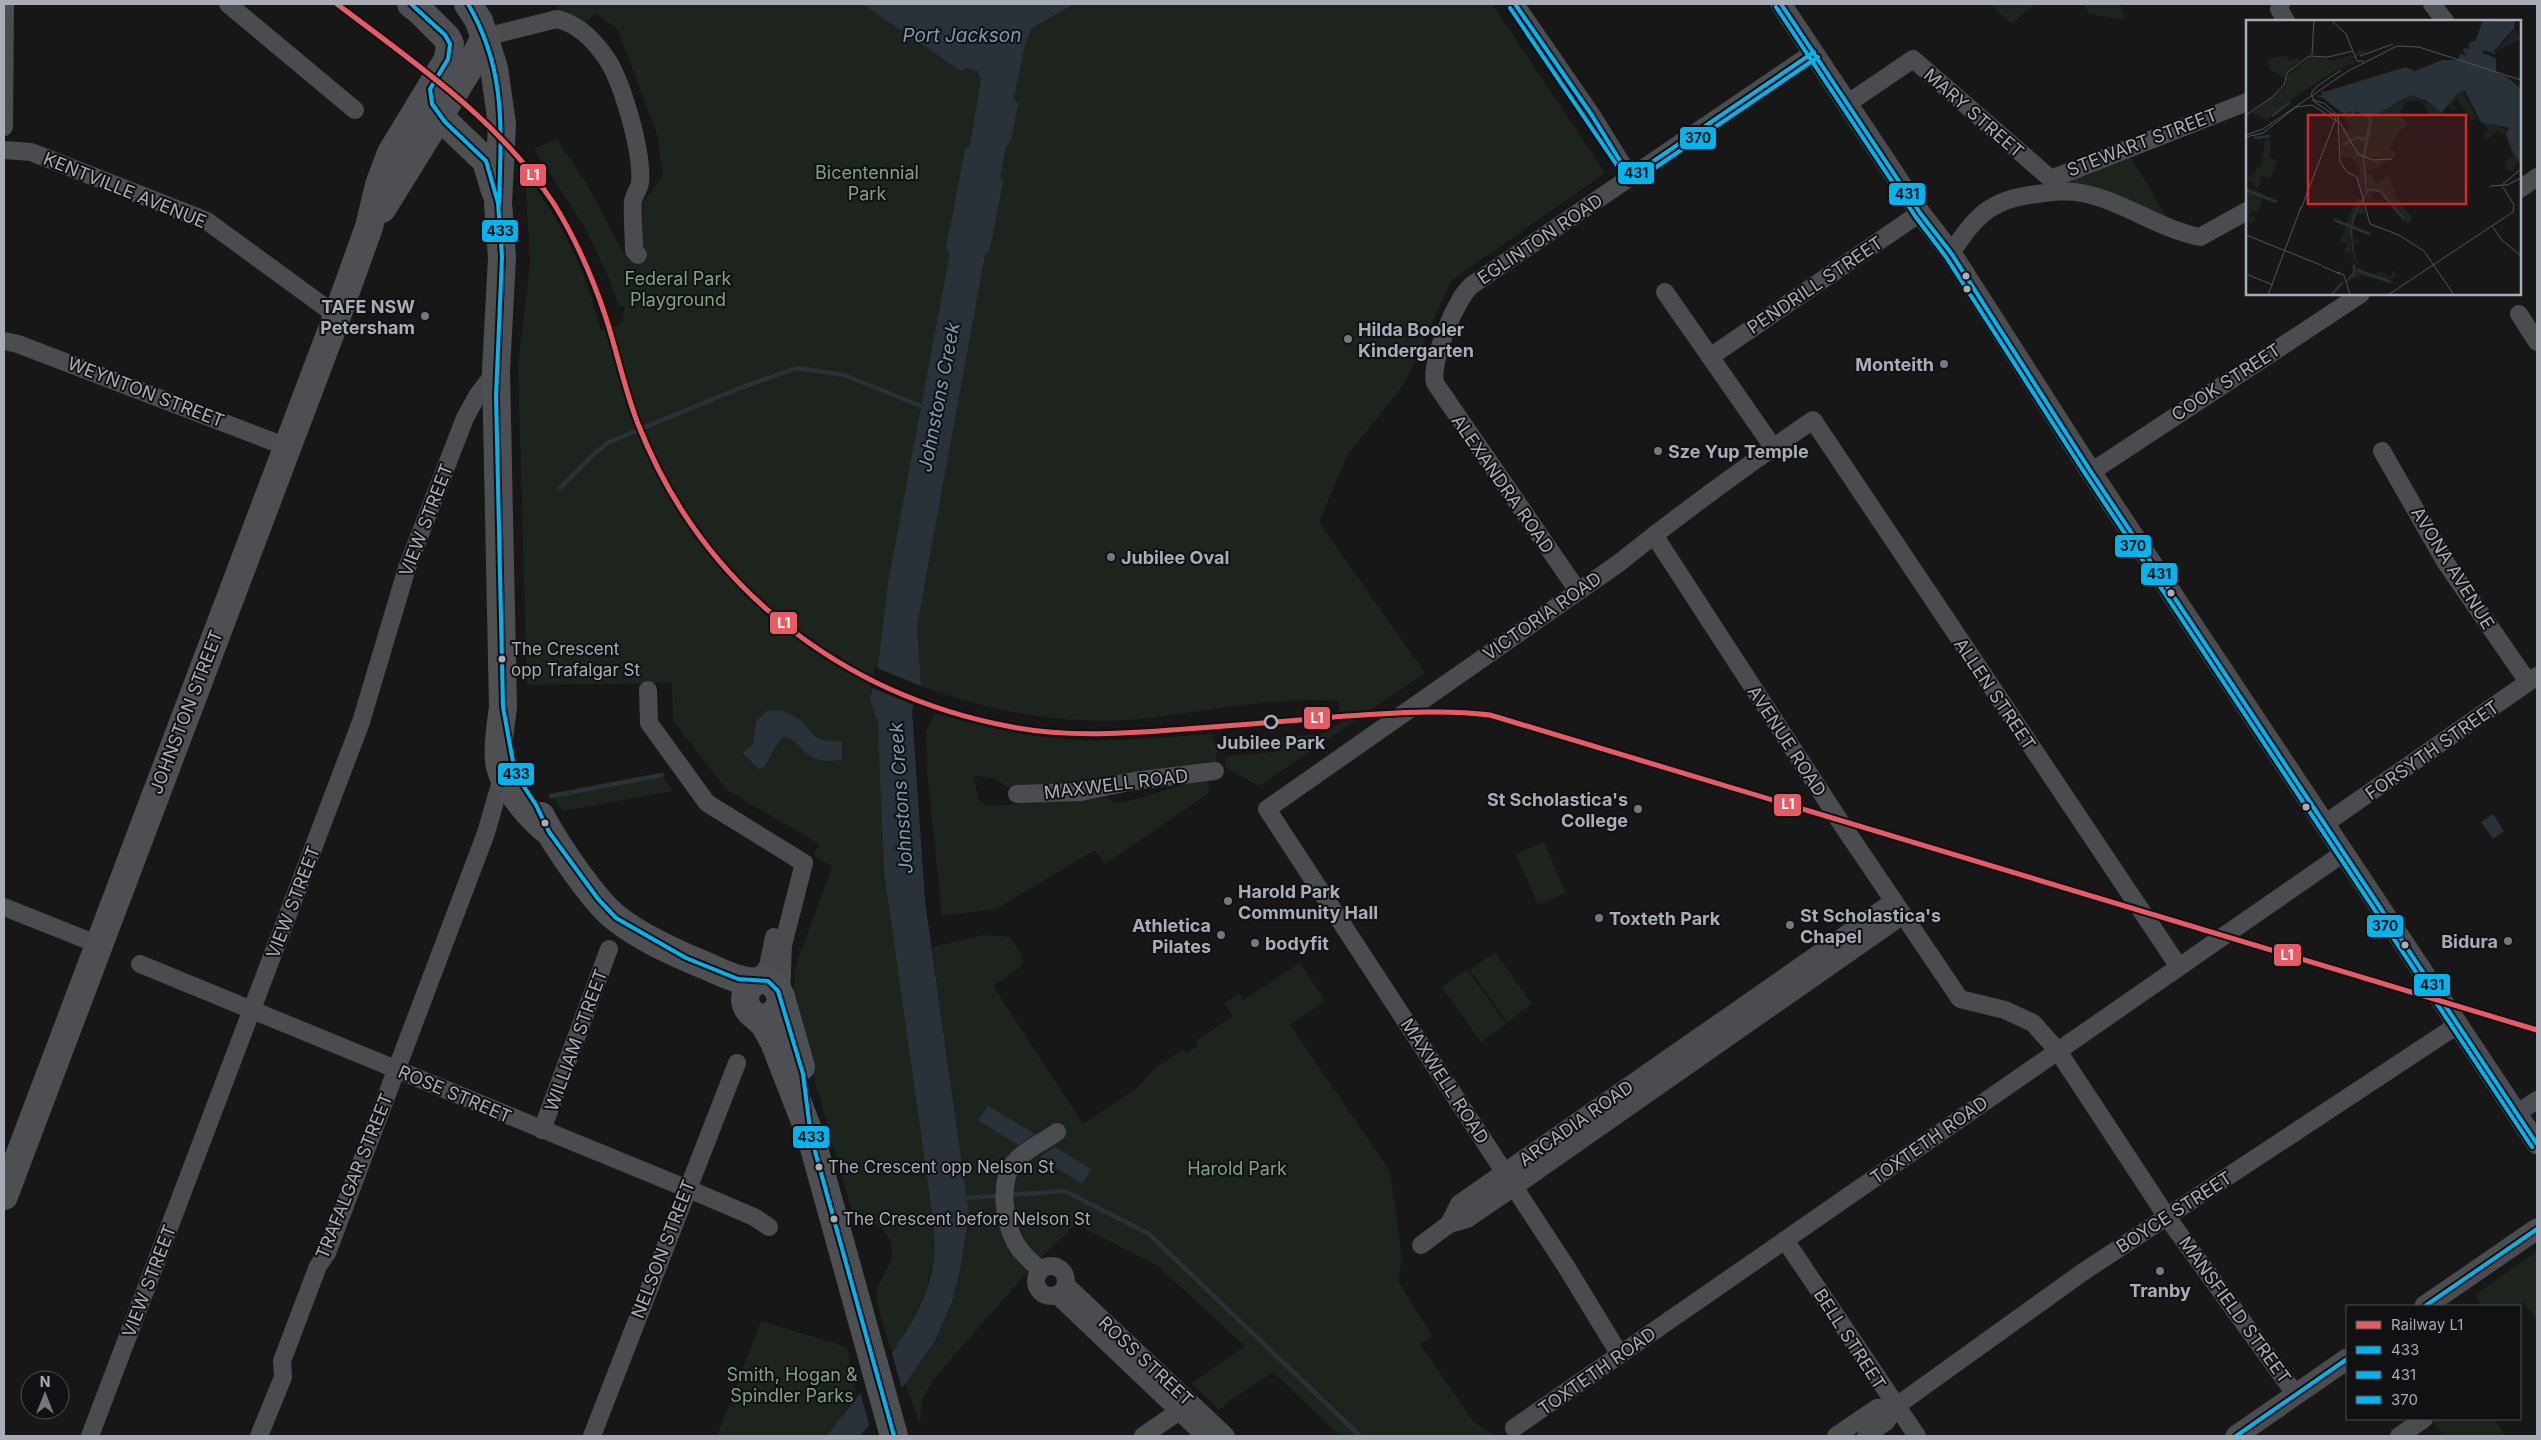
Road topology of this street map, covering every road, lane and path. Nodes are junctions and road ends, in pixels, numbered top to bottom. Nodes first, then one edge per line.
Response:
1 (228, 4) edge
2 (468, 4) edge
3 (1515, 4) edge
4 (1781, 4) edge
5 (2281, 4) edge
6 (2432, 4) edge
7 (5, 5) edge
8 (414, 5) edge
9 (2285, 20) edge
10 (2445, 20) edge
11 (485, 37) junction
12 (1814, 52) junction
13 (430, 89) junction
14 (2246, 102) edge
15 (1847, 104) junction
16 (355, 110) dead end
17 (439, 116) junction
18 (4, 127) edge
19 (4, 150) edge
20 (1630, 177) junction
21 (2537, 177) edge
22 (2051, 185) junction
23 (2521, 188) edge
24 (498, 203) junction
25 (2246, 212) edge
26 (1920, 213) junction
27 (370, 227) junction
28 (1951, 253) junction
29 (638, 255) dead end
30 (1665, 292) dead end
31 (2359, 295) edge
32 (2519, 314) dead end
33 (337, 316) junction
34 (4, 341) edge
35 (2537, 342) edge
36 (1710, 357) junction
37 (496, 371) junction
38 (1433, 375) joint
39 (1813, 420) joint
40 (287, 447) junction
41 (1773, 447) junction
42 (2382, 451) dead end
43 (2091, 472) junction
44 (1654, 535) junction
45 (1578, 591) junction
46 (2533, 679) edge
47 (648, 690) dead end
48 (503, 707) junction
49 (1215, 772) dead end
50 (503, 774) junction
51 (1016, 794) dead end
52 (1267, 809) joint
53 (2326, 823) junction
54 (540, 824) junction
55 (486, 834) junction
56 (2345, 852) junction
57 (4, 907) edge
58 (1899, 908) junction
59 (792, 910) junction
60 (97, 944) junction
61 (609, 949) dead end
62 (686, 958) junction
63 (140, 964) dead end
64 (2179, 967) junction
65 (756, 981) junction
66 (781, 1001) junction
67 (252, 1010) junction
68 (753, 1015) junction
69 (2458, 1024) junction
70 (2058, 1051) junction
71 (737, 1063) dead end
72 (397, 1069) junction
73 (2537, 1100) edge
74 (2517, 1113) junction
75 (542, 1130) junction
76 (1057, 1132) dead end
77 (811, 1137) junction
78 (2537, 1144) edge
79 (1509, 1180) junction
80 (686, 1188) junction
81 (4, 1196) edge
82 (2167, 1216) junction
83 (769, 1227) dead end
84 (2537, 1229) edge
85 (1785, 1240) junction
86 (1421, 1245) dead end
87 (1040, 1270) junction
88 (1061, 1290) junction
89 (2426, 1305) edge
90 (1620, 1355) junction
91 (2346, 1361) edge
92 (2296, 1395) junction
93 (1185, 1407) junction
94 (1895, 1407) junction
95 (2423, 1420) edge
96 (1514, 1428) dead end
97 (90, 1436) edge
98 (259, 1436) edge
99 (592, 1436) edge
100 (894, 1436) edge
101 (1144, 1436) edge
102 (1205, 1436) edge
103 (1226, 1436) edge
104 (1836, 1436) edge
105 (1866, 1436) edge
106 (1917, 1436) edge
107 (2236, 1436) edge
108 (2399, 1436) edge

1 - 16 street
2 - 11 main road
3 - 20 street
4 - 12 street
5 - 9 street
6 - 10 street
7 - 18 street
8 - 13 main road, JOHNSTON STREET
11 - 13 main road
11 - 17 main road, JOHNSTON STREET
11 - 24 main road
11 - 29 street
12 - 15 street
12 - 20 street, EGLINTON ROAD
13 - 17 main road
13 - 27 main road, JOHNSTON STREET
14 - 22 street, STEWART STREET
15 - 22 street, MARY STREET
15 - 26 street
17 - 24 main road
17 - 27 main road, JOHNSTON STREET
19 - 33 street, KENTVILLE AVENUE
20 - 38 street, EGLINTON ROAD
21 - 23 street
22 - 25 street
22 - 28 street
24 - 37 main road
26 - 28 street
26 - 36 street, PENDRILL STREET
27 - 33 main road, JOHNSTON STREET
28 - 43 street
30 - 36 street
31 - 43 street, COOK STREET
32 - 35 street
33 - 40 main road, JOHNSTON STREET
34 - 40 street, WEYNTON STREET
36 - 41 street
37 - 48 main road
37 - 67 street, VIEW STREET
38 - 45 street, ALEXANDRA ROAD
39 - 41 street, VICTORIA ROAD
39 - 64 street, ALLEN STREET
40 - 60 main road, JOHNSTON STREET
41 - 44 street, VICTORIA ROAD
42 - 46 street, AVONA AVENUE
43 - 53 street
44 - 45 street, VICTORIA ROAD
44 - 58 street, AVENUE ROAD
45 - 52 street, VICTORIA ROAD
46 - 53 street, FORSYTH STREET
47 - 59 street
48 - 50 main road
48 - 54 main road
49 - 51 street, MAXWELL ROAD
50 - 54 main road
50 - 55 street, TRAFALGAR STREET
52 - 79 street, MAXWELL ROAD
53 - 56 street
54 - 55 street, TRAFALGAR STREET
54 - 62 main road
55 - 72 street, TRAFALGAR STREET
56 - 64 street, TOXTETH ROAD
56 - 69 street
57 - 60 street
58 - 70 street, AVENUE ROAD
58 - 79 street, ARCADIA ROAD
59 - 65 street
59 - 66 street
60 - 81 main road, JOHNSTON STREET
61 - 75 street, WILLIAM STREET
62 - 65 main road
62 - 68 main road
63 - 67 street, ROSE STREET
64 - 70 street, TOXTETH ROAD
65 - 66 main road
65 - 68 main road
66 - 68 main road
66 - 77 main road
67 - 72 street, ROSE STREET
67 - 97 street, VIEW STREET
68 - 77 main road
69 - 74 street
69 - 82 street, BOYCE STREET
70 - 82 street, MANSFIELD STREET
70 - 85 street, TOXTETH ROAD
71 - 80 street, NELSON STREET
72 - 75 street, ROSE STREET
72 - 98 street, TRAFALGAR STREET
73 - 74 street
74 - 78 street
75 - 80 street, ROSE STREET
76 - 87 street
77 - 100 main road
79 - 86 street, ARCADIA ROAD
79 - 90 street, MAXWELL ROAD
80 - 83 street, ROSE STREET
80 - 99 street, NELSON STREET
82 - 92 street, MANSFIELD STREET
82 - 94 street, BOYCE STREET
84 - 89 street
85 - 90 street, TOXTETH ROAD
85 - 94 street, BELL STREET
87 - 88 street, ROSS STREET
87 - 88 street, ROSS STREET
88 - 93 street, ROSS STREET
90 - 96 street, TOXTETH ROAD
91 - 92 street
92 - 107 street
93 - 101 street
93 - 102 street, ROSS STREET
93 - 103 street, ROSS STREET
94 - 104 street, BOYCE STREET
94 - 105 street, BOYCE STREET
94 - 106 street, BELL STREET
95 - 108 street

